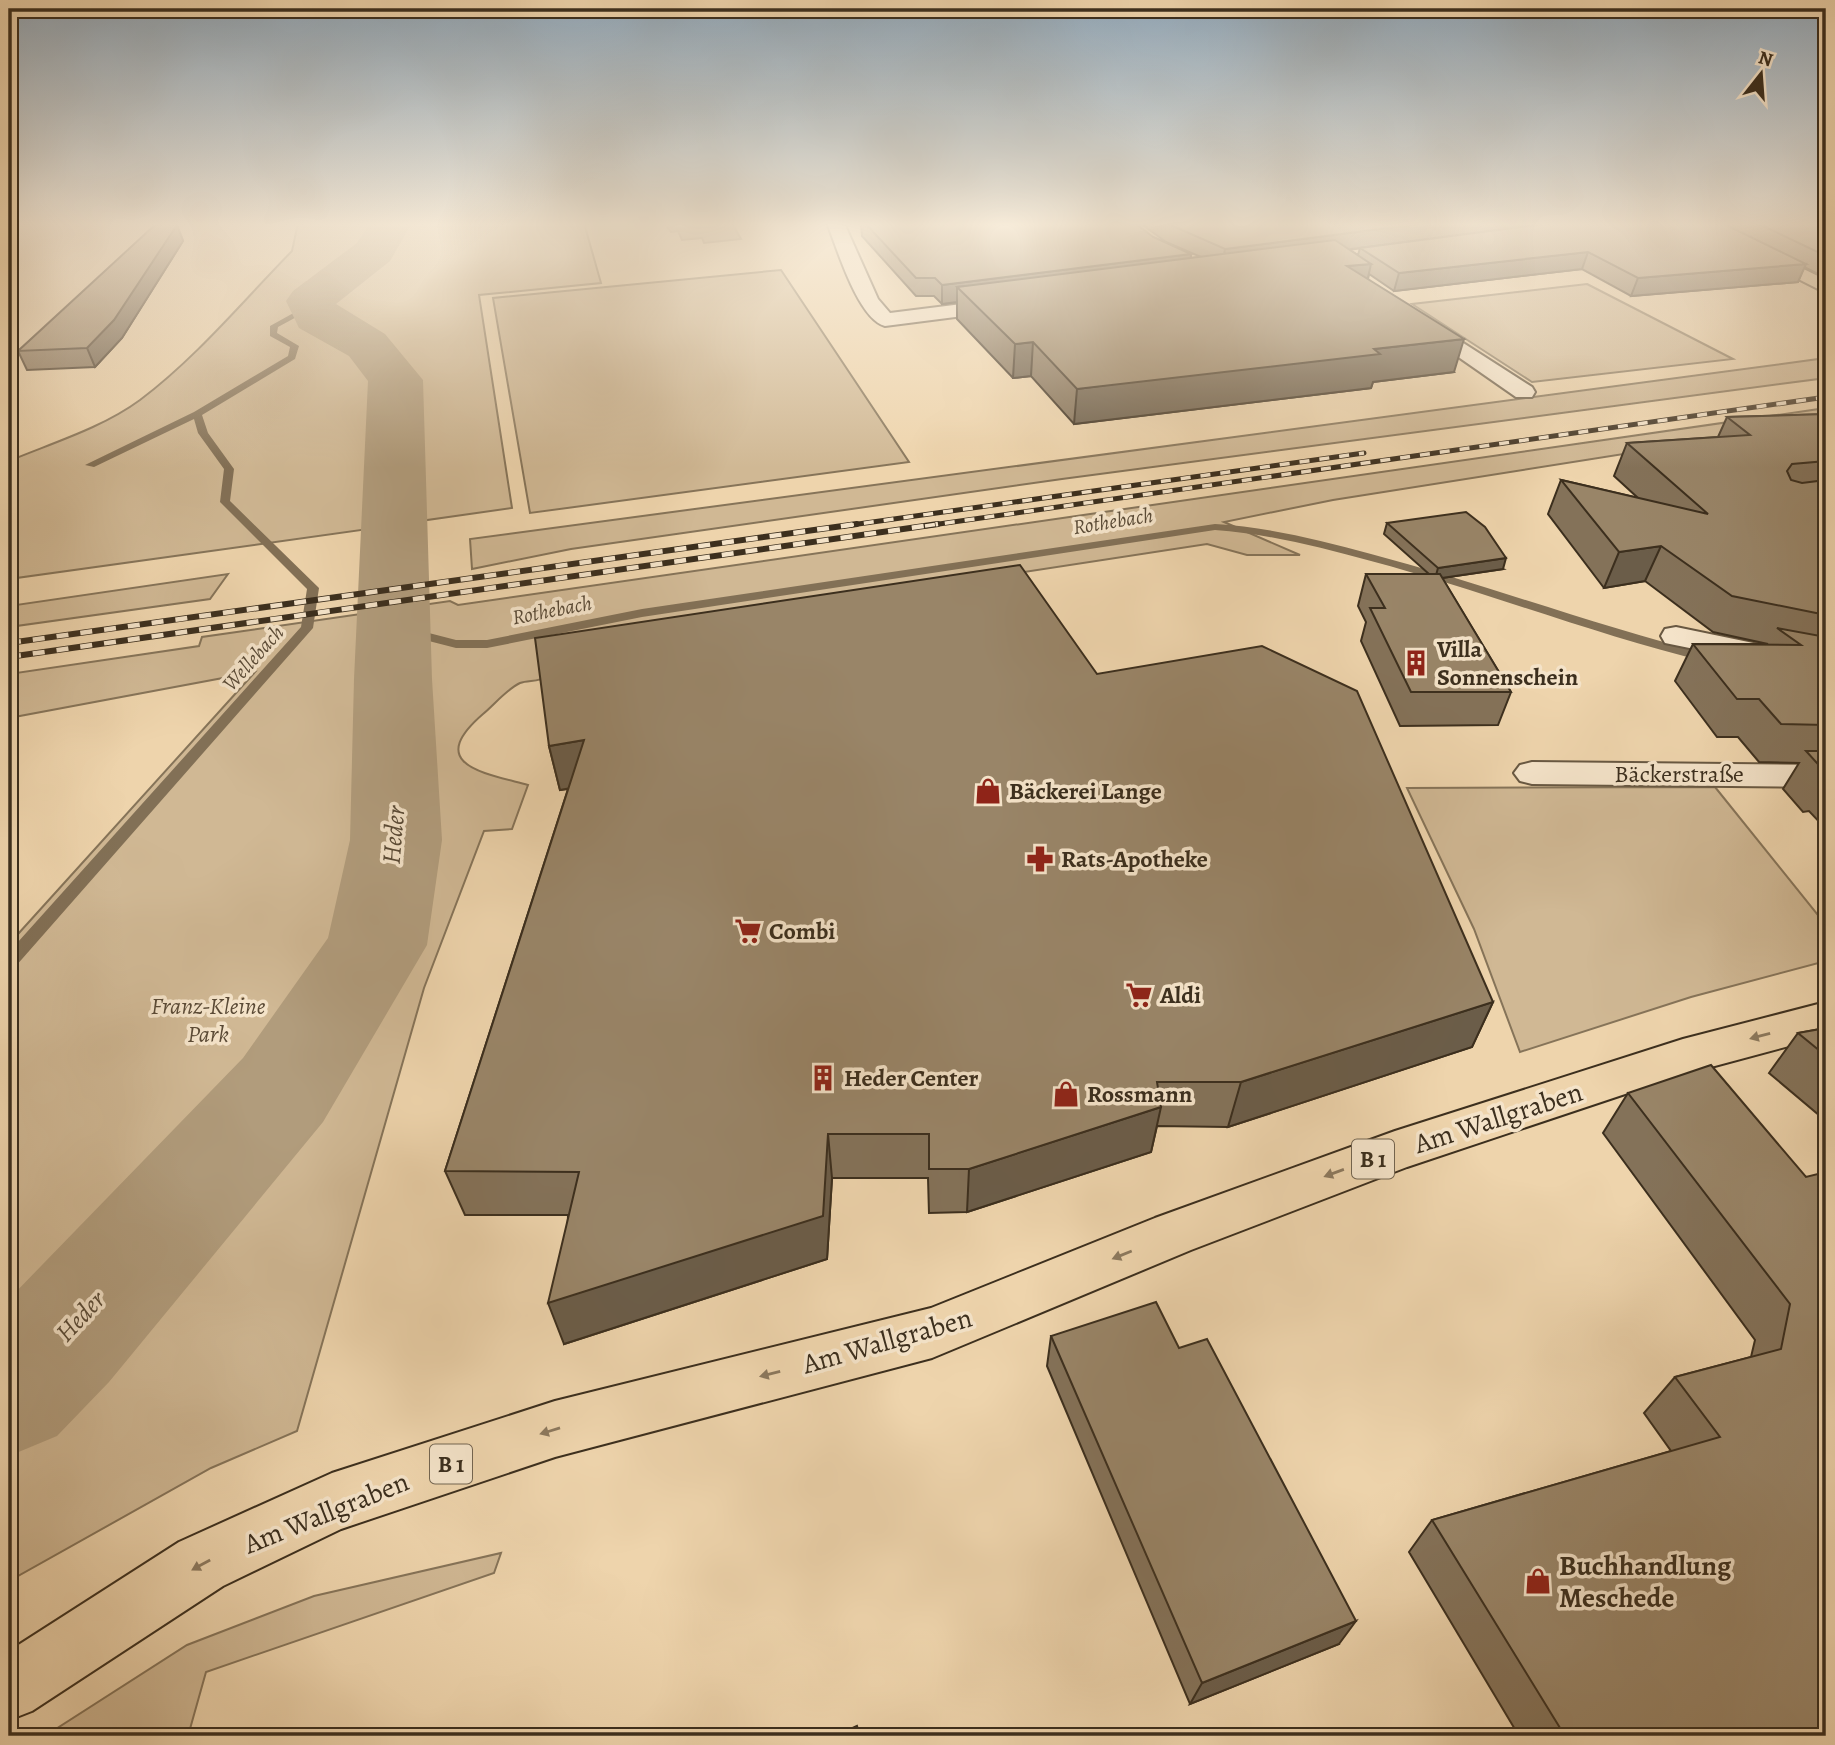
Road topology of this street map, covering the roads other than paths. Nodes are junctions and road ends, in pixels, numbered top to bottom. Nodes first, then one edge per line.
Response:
1 (871, 304) edge
2 (1005, 304) edge
3 (1400, 307) edge
4 (1524, 392) dead end
5 (1676, 636) dead end
6 (1826, 667) edge
7 (1532, 773) dead end
8 (1826, 776) edge
9 (1826, 1019) edge
10 (9, 1688) edge

1 - 2 street
3 - 4 street
5 - 6 street
7 - 8 street, Bäckerstraße
9 -> 10 main road, Am Wallgraben / B 1

